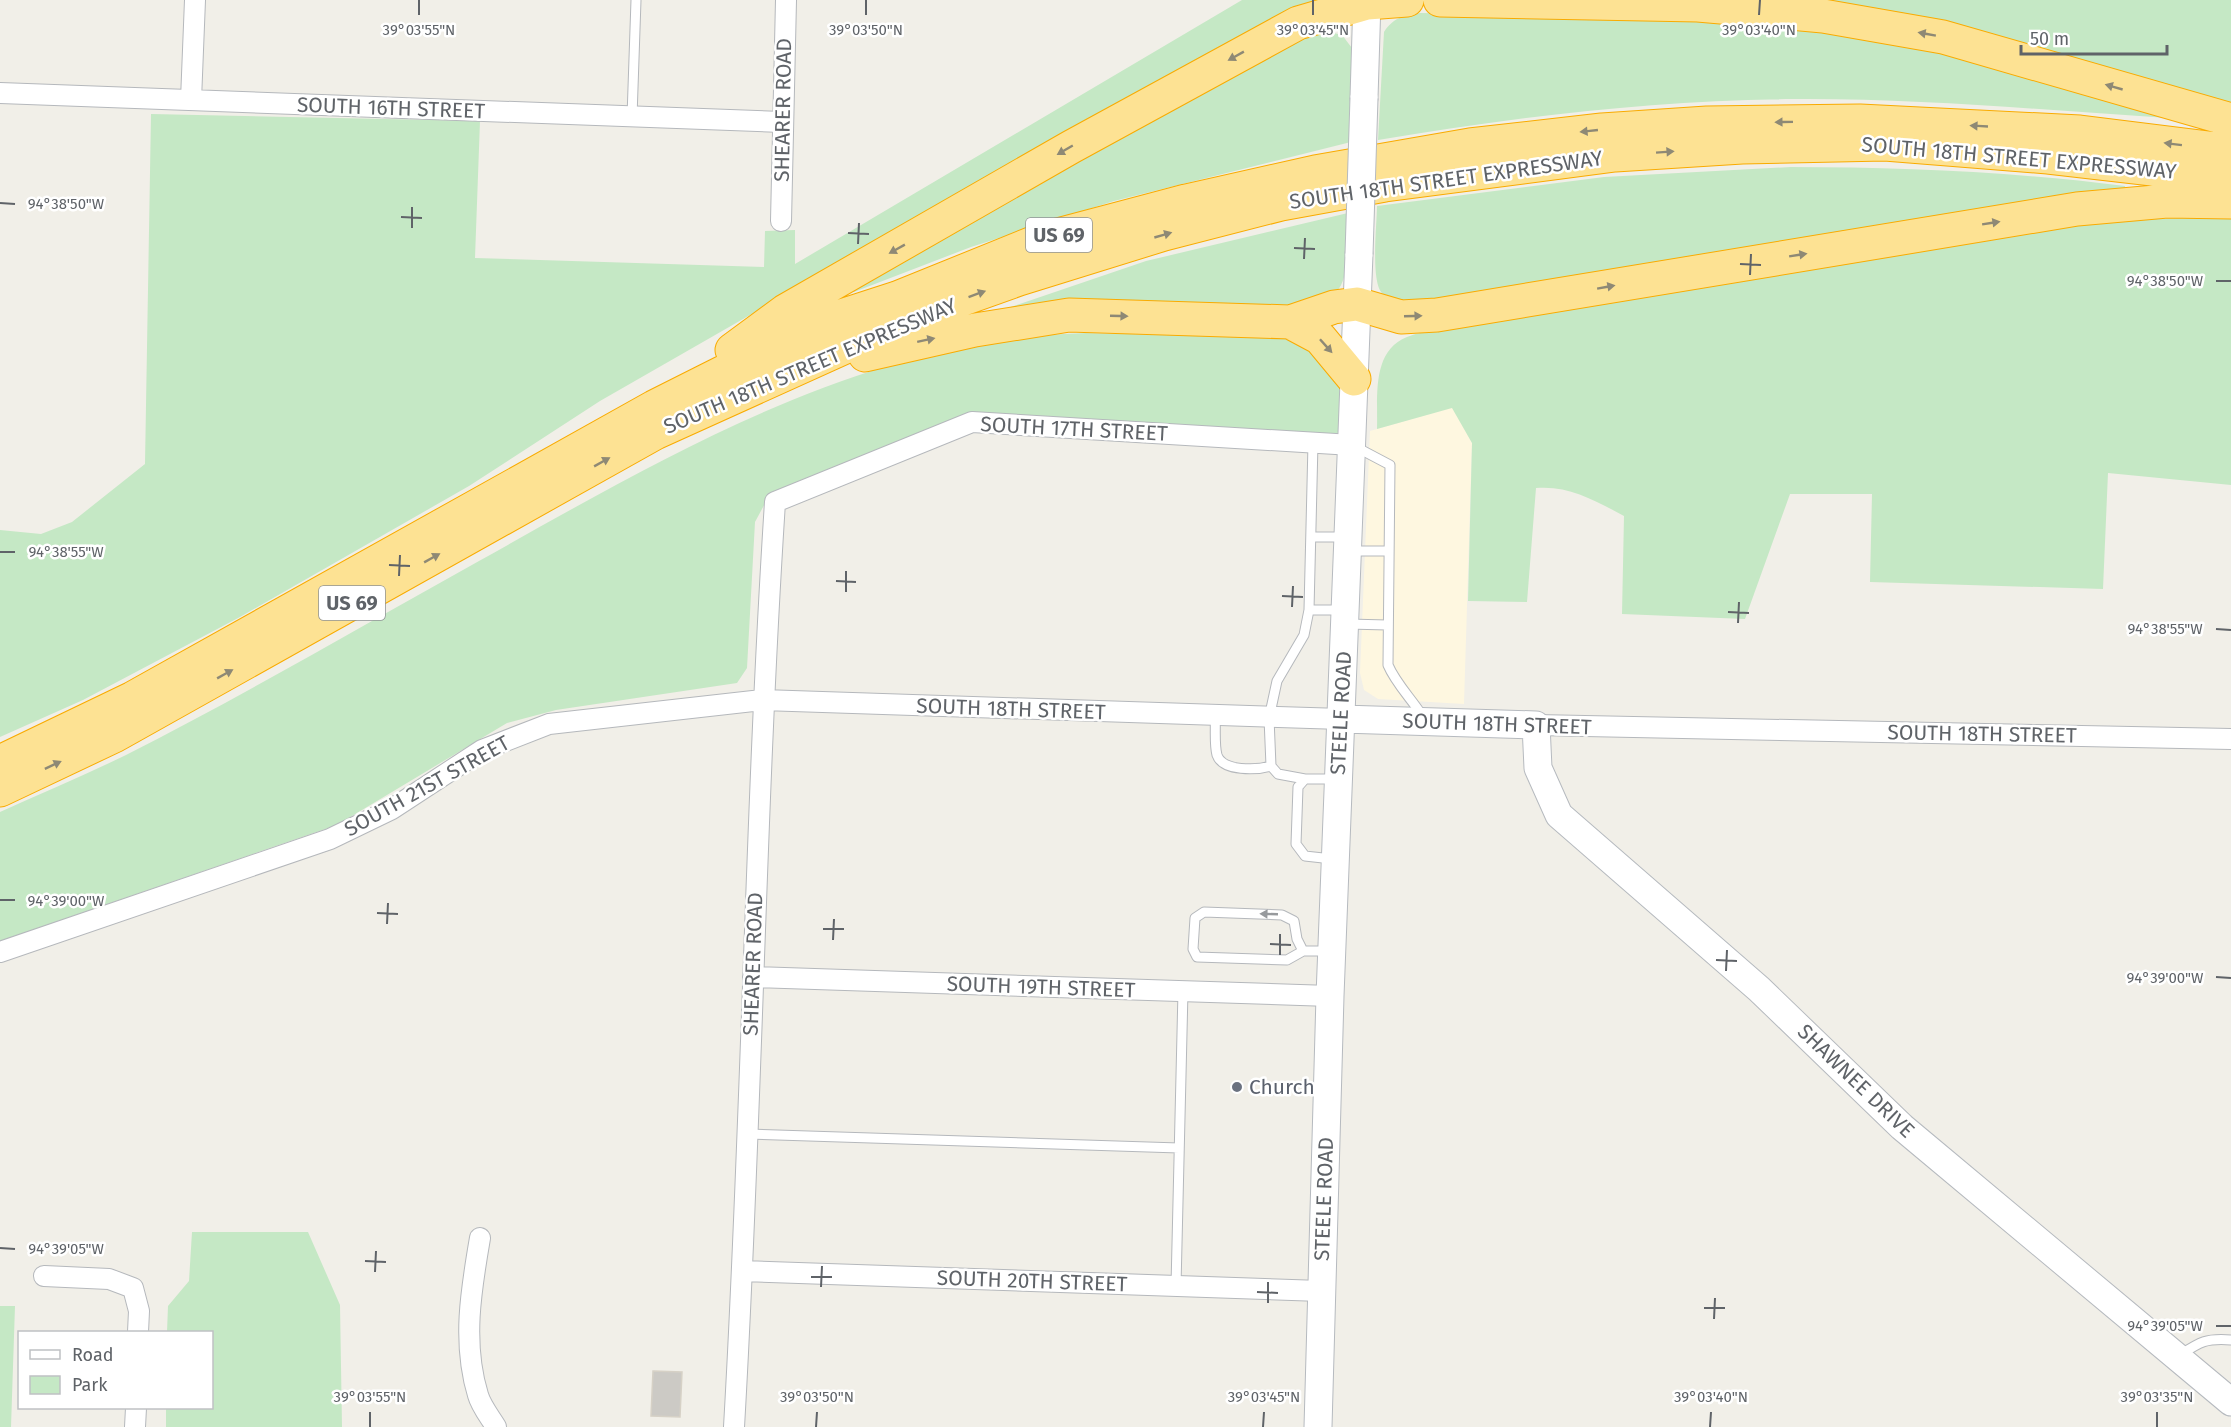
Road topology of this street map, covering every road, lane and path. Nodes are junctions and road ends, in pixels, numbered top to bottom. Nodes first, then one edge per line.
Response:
1 (195, 0) edge
2 (636, 0) edge
3 (786, 0) edge
4 (1407, 0) edge
5 (1440, 0) edge
6 (1367, 2) edge
7 (0, 93) edge
8 (191, 100) junction
9 (632, 117) junction
10 (2231, 120) edge
11 (782, 122) junction
12 (2231, 152) edge
13 (2231, 178) edge
14 (2231, 202) edge
15 (781, 221) dead end
16 (1357, 304) junction
17 (1290, 322) junction
18 (788, 374) junction
19 (1354, 379) junction
20 (654, 407) junction
21 (1313, 443) junction
22 (1352, 445) junction
23 (775, 502) joint
24 (1311, 537) junction
25 (1348, 544) junction
26 (1388, 551) junction
27 (1309, 610) junction
28 (1346, 617) junction
29 (1387, 625) junction
30 (762, 700) junction
31 (1215, 716) junction
32 (1269, 718) junction
33 (1342, 719) junction
34 (1426, 722) junction
35 (1536, 725) junction
36 (2231, 739) edge
37 (0, 762) edge
38 (1271, 766) junction
39 (1305, 779) junction
40 (1338, 779) junction
41 (0, 790) edge
42 (1335, 859) junction
43 (1303, 951) junction
44 (1331, 951) junction
45 (0, 952) edge
46 (753, 977) junction
47 (1183, 991) junction
48 (1330, 996) junction
49 (747, 1134) junction
50 (1179, 1148) junction
51 (480, 1238) dead end
52 (743, 1272) junction
53 (44, 1276) dead end
54 (1176, 1286) junction
55 (1321, 1291) junction
56 (138, 1331) edge
57 (2231, 1340) edge
58 (2178, 1356) junction
59 (2231, 1402) edge
60 (136, 1409) edge
61 (135, 1427) edge
62 (496, 1427) edge
63 (734, 1427) edge
64 (1318, 1427) edge

1 - 8 street
2 - 9 lane
3 - 11 street, SHEARER ROAD
4 - 6 highway
10 -> 5 highway
6 - 16 main road, STEELE ROAD, bridge
6 -> 20 highway
7 - 8 street, SOUTH 16TH STREET
8 - 9 street, SOUTH 16TH STREET
9 - 11 street, SOUTH 16TH STREET
11 - 15 street, SHEARER ROAD
12 -> 20 highway, SOUTH 18TH STREET EXPRESSWAY / US 69
18 -> 13 highway, SOUTH 18TH STREET EXPRESSWAY / US 69
16 -> 14 highway
16 - 17 highway
16 - 19 main road, STEELE ROAD
18 -> 17 highway
17 -> 19 highway
41 -> 18 highway, SOUTH 18TH STREET EXPRESSWAY / US 69
19 - 22 main road, STEELE ROAD
20 - 37 highway, SOUTH 18TH STREET EXPRESSWAY / US 69
21 - 22 street, SOUTH 17TH STREET
21 - 23 street, SOUTH 17TH STREET
21 - 24 lane
22 - 25 main road, STEELE ROAD
22 - 26 lane
23 - 30 street, SHEARER ROAD
24 - 25 lane
24 - 27 lane
25 - 26 lane
25 - 28 main road, STEELE ROAD
26 - 29 lane
27 - 28 lane
27 - 32 lane
28 - 29 lane
28 - 33 main road, STEELE ROAD
29 - 34 lane
30 - 31 street, SOUTH 18TH STREET
30 - 45 street, SOUTH 21ST STREET
30 - 46 street, SHEARER ROAD
31 - 32 street, SOUTH 18TH STREET
31 - 38 lane
32 - 33 street, SOUTH 18TH STREET
32 - 38 lane
33 - 34 main road, SOUTH 18TH STREET
33 - 40 main road, STEELE ROAD
34 - 35 main road, SOUTH 18TH STREET
35 - 36 street, SOUTH 18TH STREET
35 - 58 main road, SHAWNEE DRIVE
38 - 39 lane
39 - 40 lane
39 - 42 lane
40 - 42 main road, STEELE ROAD
42 - 44 main road, STEELE ROAD
43 -> 43 lane
43 - 44 lane
44 - 48 main road, STEELE ROAD
46 - 47 street, SOUTH 19TH STREET
46 - 49 street, SHEARER ROAD
47 - 48 street, SOUTH 19TH STREET
47 - 50 lane
48 - 55 main road, STEELE ROAD
49 - 50 lane
49 - 52 street, SHEARER ROAD
50 - 54 lane
51 - 62 street
52 - 54 street, SOUTH 20TH STREET
52 - 63 street, SHEARER ROAD
53 - 56 street
54 - 55 street, SOUTH 20TH STREET
55 - 64 main road, STEELE ROAD
57 - 58 lane
58 - 59 main road, SHAWNEE DRIVE
60 - 61 street

